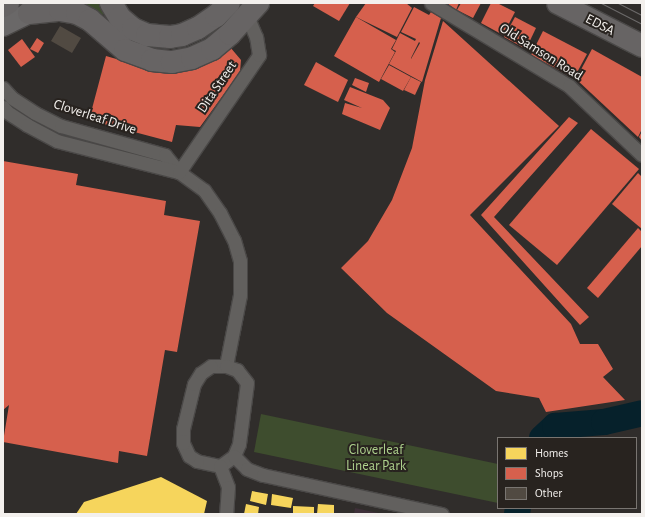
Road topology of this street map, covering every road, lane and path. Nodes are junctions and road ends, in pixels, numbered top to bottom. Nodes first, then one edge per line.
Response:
1 (50, 3) edge
2 (111, 3) edge
3 (229, 3) edge
4 (431, 3) edge
5 (558, 3) edge
6 (16, 10) edge
7 (252, 10) edge
8 (642, 46) edge
9 (3, 88) edge
10 (3, 107) edge
11 (642, 155) edge
12 (179, 172) junction
13 (226, 366) junction
14 (234, 456) junction
15 (220, 466) junction
16 (226, 514) edge
17 (442, 514) edge

1 - 6 main road
2 - 3 highway
4 - 11 street, Old Samson Road
5 - 8 highway, EDSA
6 - 7 highway
7 - 12 street, Dita Street
9 - 12 street, Cloverleaf Drive
10 - 12 street, Cloverleaf Drive
12 - 13 street, Cloverleaf Drive
13 - 14 street
13 - 15 street
14 - 15 street
14 - 17 street
15 - 16 street

